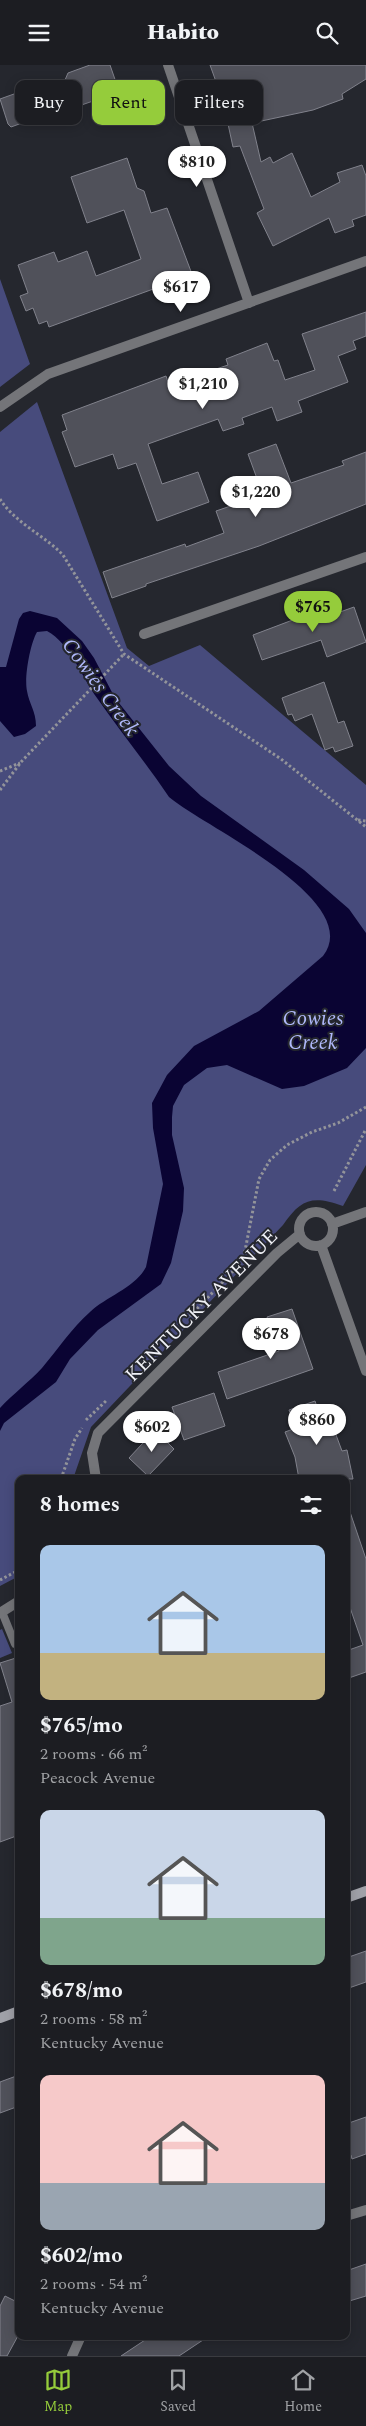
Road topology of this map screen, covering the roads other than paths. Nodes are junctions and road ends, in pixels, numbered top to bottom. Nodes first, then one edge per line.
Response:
1 (168, 65) edge
2 (366, 261) edge
3 (249, 303) junction
4 (0, 407) edge
5 (366, 557) edge
6 (144, 634) dead end
7 (366, 1212) edge
8 (332, 1224) junction
9 (300, 1234) junction
10 (321, 1245) junction
11 (366, 1371) edge
12 (95, 1475) edge
13 (15, 1603) edge
14 (1, 1612) edge
15 (15, 1644) edge
16 (366, 1891) edge
17 (350, 1896) edge
18 (15, 2012) edge
19 (0, 2018) edge
20 (366, 2210) edge
21 (350, 2215) edge
22 (79, 2340) edge
23 (72, 2356) edge

1 - 3 street
2 - 3 street
3 - 4 street
5 - 6 street
7 - 8 street
8 - 9 street
8 - 10 street
9 - 10 street
9 - 12 street, KENTUCKY AVENUE
10 - 11 street
13 - 14 street
14 - 15 lane
16 - 17 main road
18 - 19 main road
20 - 21 street
22 - 23 street

